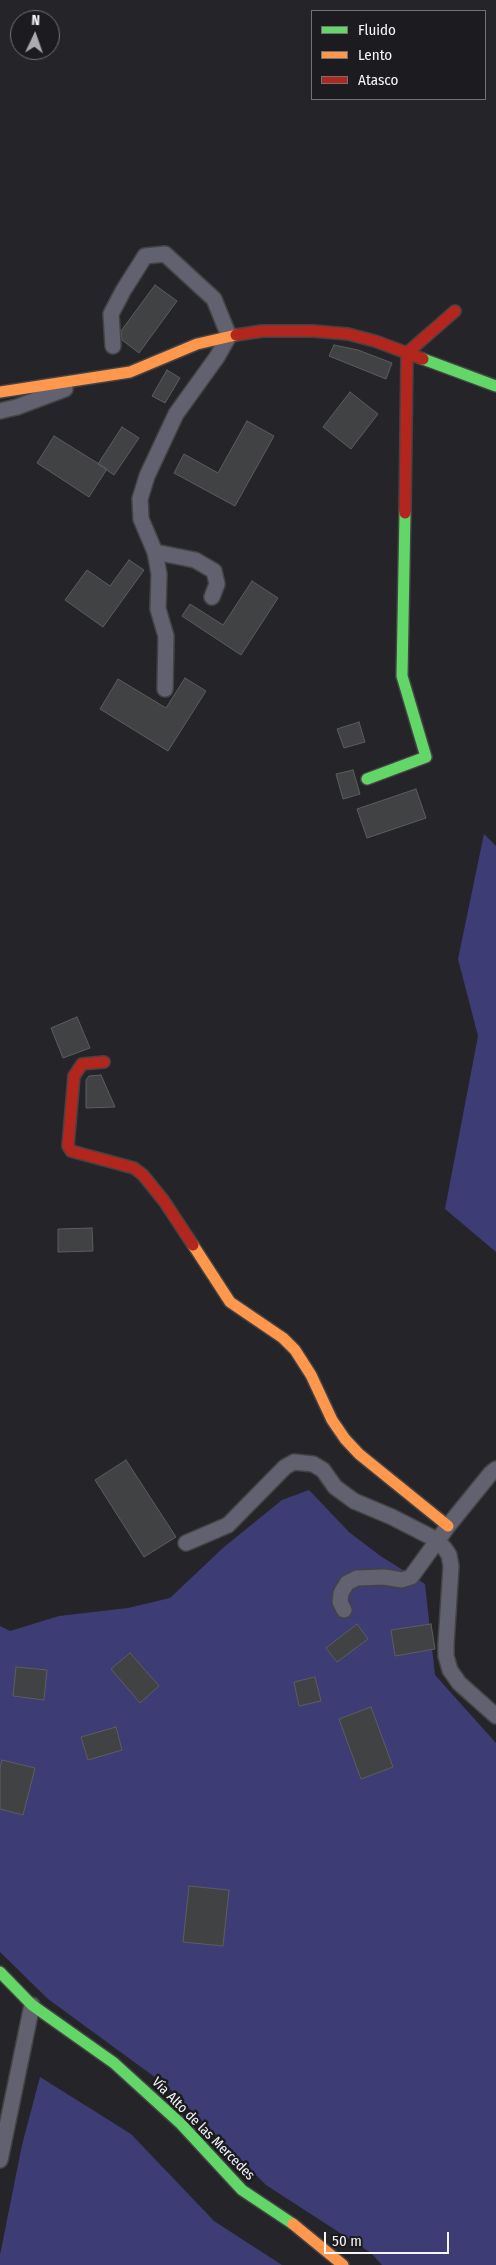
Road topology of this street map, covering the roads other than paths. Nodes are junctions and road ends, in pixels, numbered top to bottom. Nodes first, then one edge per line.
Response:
1 (455, 311) dead end
2 (229, 336) junction
3 (112, 346) dead end
4 (407, 353) junction
5 (95, 377) junction
6 (496, 386) edge
7 (0, 392) edge
8 (17, 407) junction
9 (0, 411) edge
10 (0, 422) edge
11 (155, 552) junction
12 (212, 597) dead end
13 (165, 689) dead end
14 (366, 779) dead end
15 (104, 1062) dead end
16 (496, 1469) edge
17 (448, 1526) junction
18 (437, 1540) junction
19 (186, 1543) dead end
20 (344, 1610) dead end
21 (496, 1716) edge
22 (0, 1972) edge
23 (32, 2005) junction
24 (0, 2160) edge
25 (342, 2265) edge

1 - 4 street
2 - 3 street
2 - 4 street
2 - 5 street
2 - 11 street
4 - 6 street
4 - 14 street
5 - 7 street
5 - 8 street
8 - 9 street
8 - 10 street
11 - 12 street
11 - 13 street
15 - 17 street
16 - 17 street
17 - 18 street
18 - 19 street
18 - 20 street
18 - 21 street
22 - 23 street, Vía Alto de las Mercedes
23 - 24 street
23 - 25 street, Vía Alto de las Mercedes

